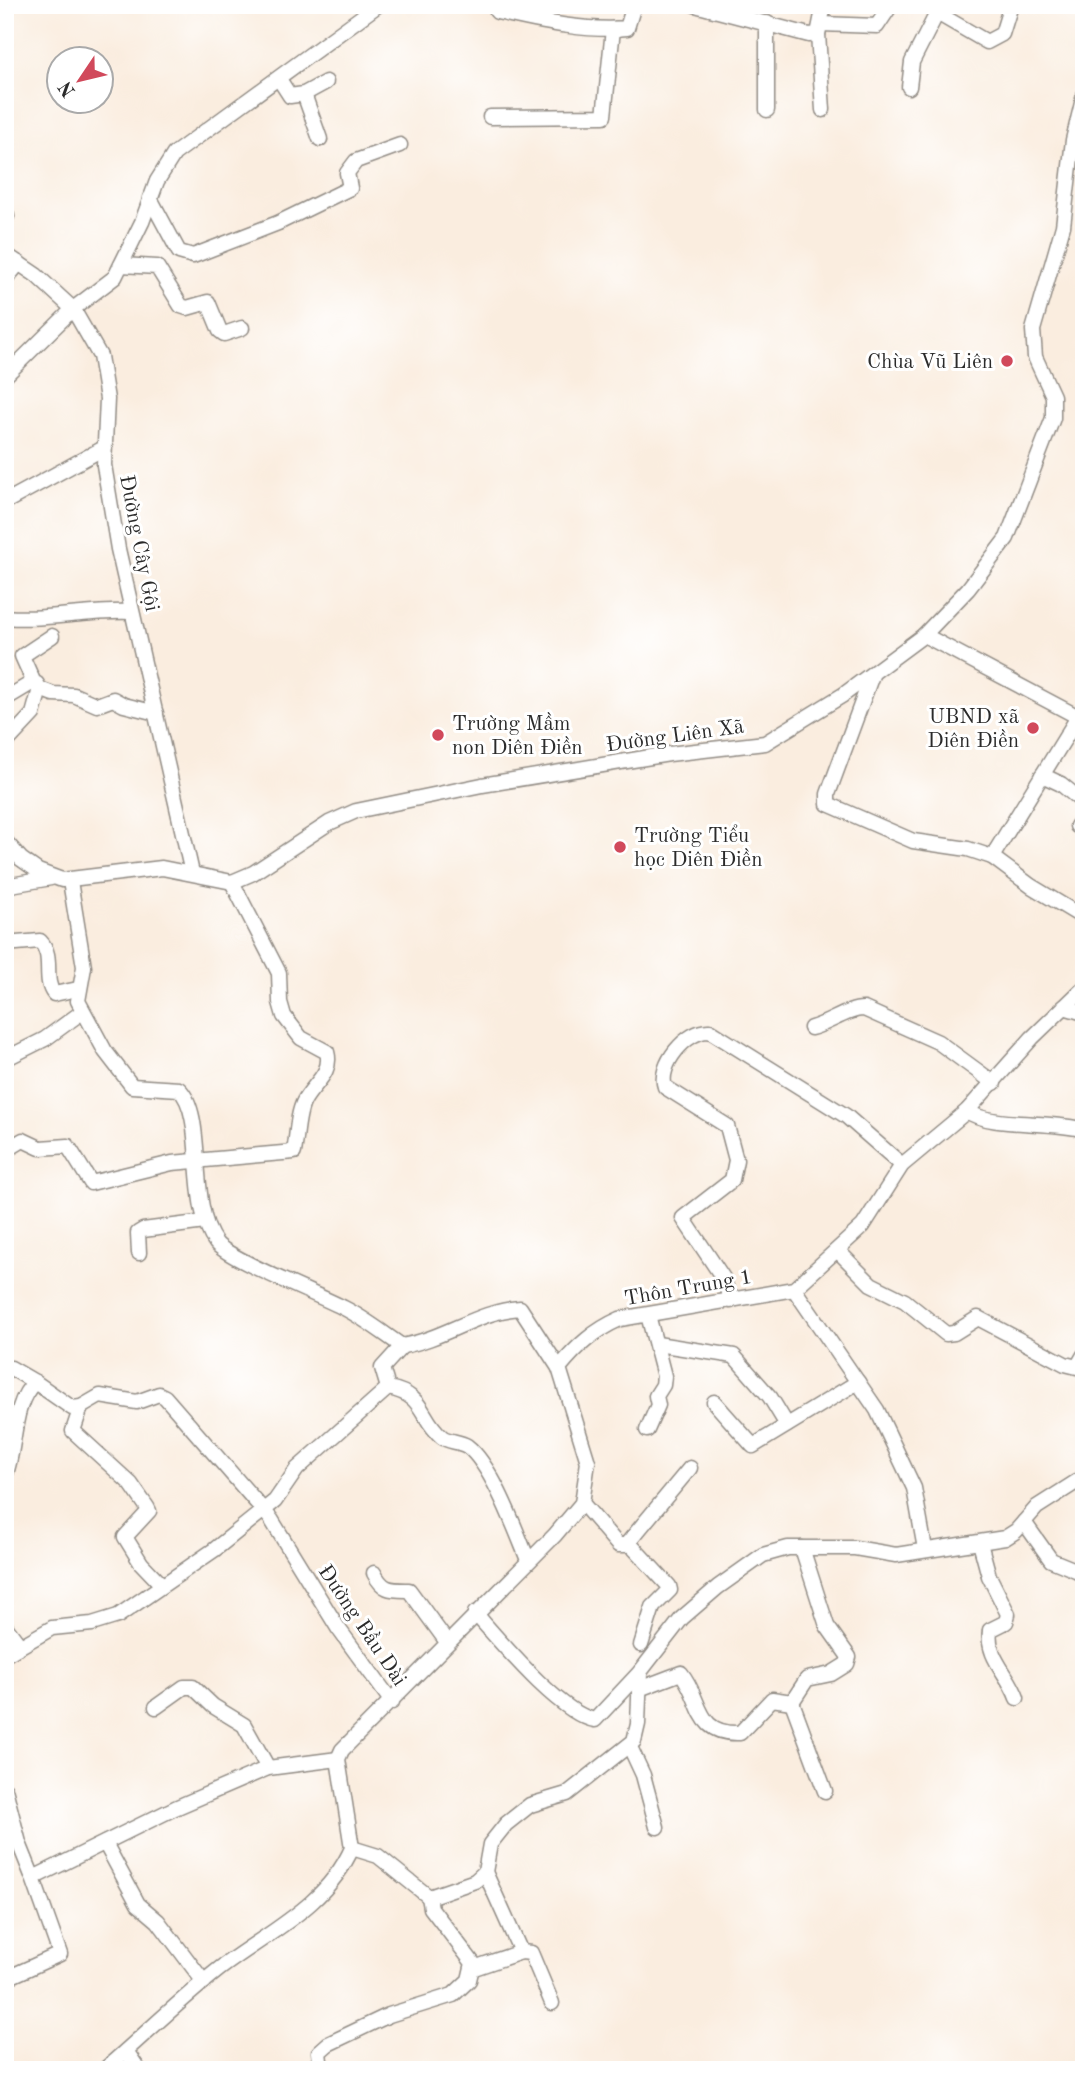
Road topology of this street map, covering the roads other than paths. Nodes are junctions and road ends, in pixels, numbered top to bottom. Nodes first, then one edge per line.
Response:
1 (378, 5) edge
2 (634, 5) edge
3 (695, 5) edge
4 (824, 5) edge
5 (891, 5) edge
6 (1011, 5) edge
7 (497, 12) dead end
8 (767, 23) junction
9 (613, 29) junction
10 (819, 29) junction
11 (279, 79) junction
12 (326, 82) dead end
13 (909, 87) dead end
14 (304, 94) junction
15 (1084, 95) edge
16 (767, 110) dead end
17 (823, 110) dead end
18 (490, 117) dead end
19 (320, 139) dead end
20 (400, 145) dead end
21 (150, 198) junction
22 (5, 254) edge
23 (19, 263) junction
24 (121, 265) junction
25 (5, 280) edge
26 (73, 309) junction
27 (242, 328) dead end
28 (5, 376) edge
29 (104, 448) junction
30 (5, 502) edge
31 (131, 612) junction
32 (5, 617) edge
33 (924, 635) junction
34 (52, 636) dead end
35 (872, 675) junction
36 (37, 686) junction
37 (5, 699) edge
38 (156, 713) junction
39 (1081, 718) edge
40 (5, 744) edge
41 (1042, 775) junction
42 (1084, 803) edge
43 (5, 841) edge
44 (992, 857) junction
45 (192, 873) junction
46 (51, 878) junction
47 (70, 881) junction
48 (232, 882) junction
49 (5, 886) edge
50 (1084, 918) edge
51 (5, 944) edge
52 (1084, 988) edge
53 (78, 989) junction
54 (1064, 1007) junction
55 (82, 1012) junction
56 (1084, 1013) edge
57 (811, 1028) dead end
58 (5, 1059) edge
59 (994, 1083) junction
60 (967, 1111) junction
61 (1084, 1130) edge
62 (5, 1151) edge
63 (196, 1161) junction
64 (902, 1165) junction
65 (205, 1222) junction
66 (838, 1251) junction
67 (139, 1253) dead end
68 (794, 1289) junction
69 (731, 1301) junction
70 (648, 1315) junction
71 (657, 1344) junction
72 (402, 1346) junction
73 (1084, 1355) edge
74 (559, 1367) junction
75 (5, 1370) edge
76 (35, 1382) junction
77 (858, 1382) junction
78 (388, 1388) junction
79 (714, 1402) dead end
80 (81, 1407) junction
81 (787, 1425) junction
82 (647, 1430) dead end
83 (690, 1468) dead end
84 (5, 1476) edge
85 (1084, 1477) edge
86 (582, 1503) junction
87 (264, 1511) junction
88 (1024, 1522) junction
89 (980, 1543) junction
90 (629, 1544) junction
91 (802, 1548) junction
92 (925, 1549) junction
93 (528, 1560) junction
94 (374, 1573) dead end
95 (1084, 1577) edge
96 (162, 1586) junction
97 (475, 1613) junction
98 (5, 1626) edge
99 (447, 1642) junction
100 (641, 1644) dead end
101 (20, 1646) junction
102 (5, 1655) edge
103 (640, 1672) junction
104 (639, 1689) junction
105 (1017, 1698) dead end
106 (392, 1702) junction
107 (792, 1702) junction
108 (156, 1707) dead end
109 (630, 1747) junction
110 (338, 1759) junction
111 (268, 1768) junction
112 (5, 1789) edge
113 (825, 1791) dead end
114 (657, 1827) dead end
115 (105, 1843) junction
116 (352, 1848) junction
117 (485, 1872) junction
118 (33, 1878) junction
119 (429, 1897) junction
120 (521, 1952) junction
121 (474, 1968) junction
122 (5, 1979) edge
123 (204, 1982) junction
124 (552, 2003) dead end
125 (126, 2051) junction
126 (104, 2070) edge
127 (139, 2070) edge
128 (321, 2070) edge

1 - 11 street
2 - 9 street
3 - 8 street
4 - 10 street
5 - 10 street
6 - 13 street
7 - 9 street
8 - 10 street
8 - 16 street
9 - 18 street
10 - 17 street
11 - 14 street
11 - 21 street
12 - 14 street
14 - 19 street
15 - 33 street, Đường Liên Xã
20 - 21 street
21 - 24 street
22 - 23 street, Đường Cây Gội
23 - 25 street
23 - 26 street, Đường Cây Gội
24 - 26 street
24 - 27 street
26 - 28 street
26 - 29 street, Đường Cây Gội
29 - 30 street
29 - 31 street, Đường Cây Gội
31 - 32 street
31 - 38 street, Đường Cây Gội
33 - 35 street, Đường Liên Xã
33 - 39 street
34 - 36 street
35 - 44 street
35 - 48 street, Đường Liên Xã
36 - 37 street
36 - 38 street
36 - 40 street
38 - 45 street, Đường Cây Gội
39 - 41 street
41 - 42 street
41 - 44 street
43 - 46 street
44 - 50 street
45 - 47 street
45 - 48 street
46 - 47 street
46 - 49 street
47 - 53 street
48 - 63 street
51 - 53 street
52 - 54 street
53 - 55 street
54 - 56 street
54 - 59 street
55 - 58 street
55 - 63 street
57 - 59 street
59 - 60 street
60 - 61 street
60 - 64 street
62 - 63 street
63 - 65 street
64 - 66 street
64 - 69 street
65 - 67 street
65 - 72 street
66 - 68 street
66 - 73 street
68 - 69 street, Thôn Trung 1
68 - 77 street
69 - 70 street, Thôn Trung 1
70 - 71 street
70 - 74 street, Thôn Trung 1
71 - 81 street
71 - 82 street
72 - 74 street
72 - 78 street
74 - 86 street
75 - 76 street
76 - 80 street
76 - 84 street
77 - 81 street
77 - 92 street
78 - 87 street
78 - 93 street
79 - 81 street
80 - 87 street, Đường Bầu Dài
80 - 96 street
83 - 90 street
85 - 88 street
86 - 90 street
86 - 93 street
87 - 96 street
87 - 106 street, Đường Bầu Dài
88 - 89 street
88 - 95 street
89 - 92 street
89 - 105 street
90 - 100 street
91 - 92 street
91 - 103 street
91 - 107 street
93 - 97 street
94 - 99 street
96 - 101 street
97 - 99 street
97 - 103 street
98 - 101 street
99 - 106 street
101 - 102 street
103 - 104 street
104 - 107 street
104 - 109 street
106 - 110 street, Đường Bầu Dài
107 - 113 street
108 - 111 street
109 - 114 street
109 - 117 street
110 - 111 street
110 - 116 street
111 - 115 street
112 - 118 street
115 - 118 street
115 - 123 street
116 - 119 street
116 - 123 street
117 - 119 street
117 - 120 street
118 - 122 street
119 - 121 street
120 - 121 street
120 - 124 street
121 - 128 street
123 - 125 street
125 - 126 street
125 - 127 street

